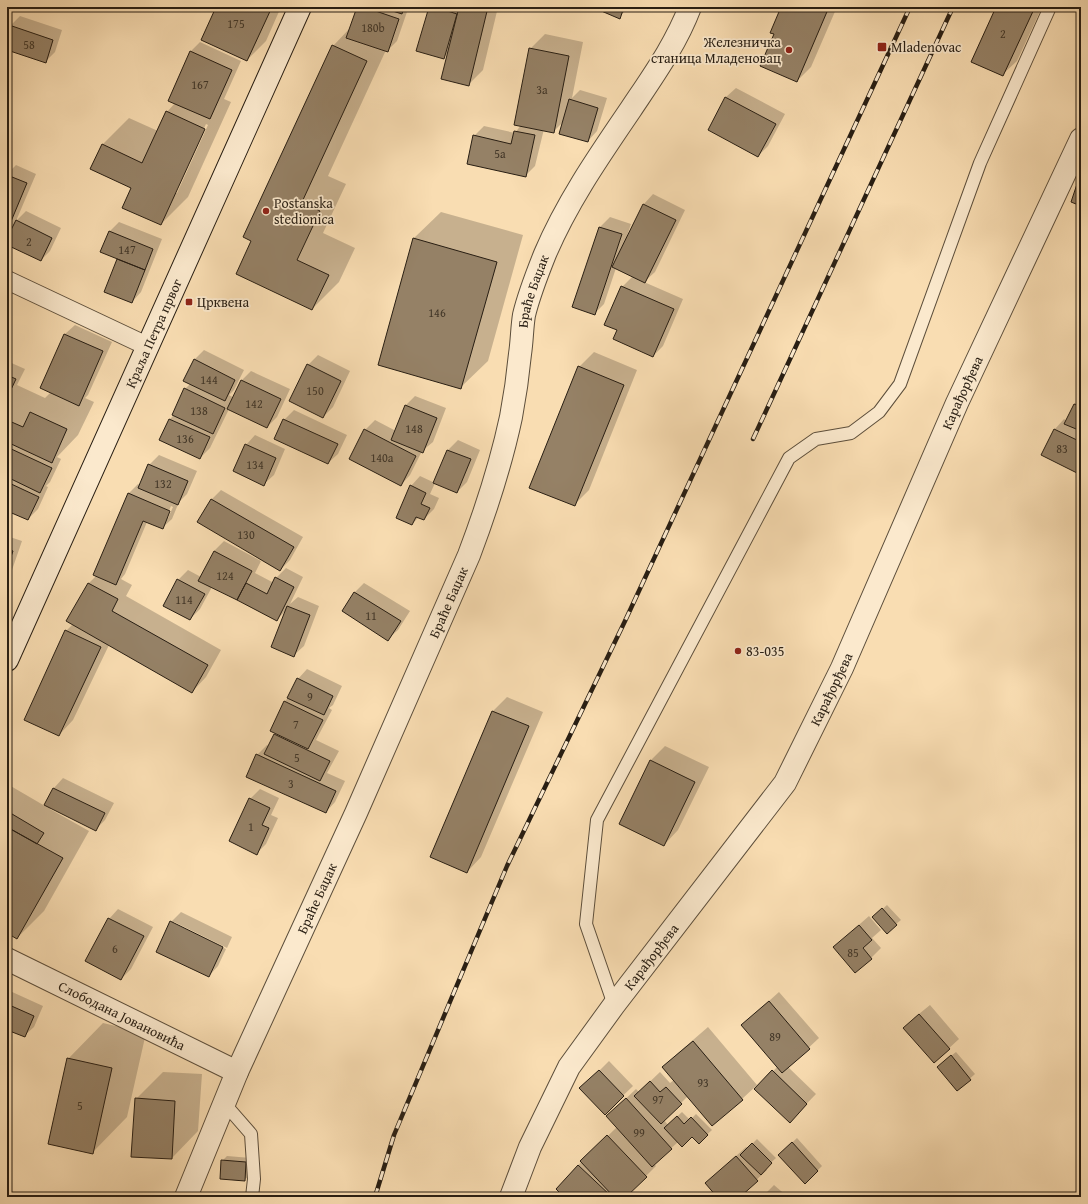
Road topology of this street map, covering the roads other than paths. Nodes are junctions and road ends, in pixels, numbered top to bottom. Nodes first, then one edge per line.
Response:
1 (300, 7) edge
2 (690, 7) edge
3 (1050, 7) edge
4 (1081, 140) edge
5 (7, 280) edge
6 (147, 346) junction
7 (7, 660) edge
8 (7, 959) edge
9 (614, 1005) junction
10 (237, 1072) junction
11 (224, 1103) junction
12 (186, 1197) edge
13 (252, 1197) edge
14 (511, 1197) edge

1 - 6 street, Краља Петра првог
2 - 10 street, Браће Баџак
3 - 9 lane
4 - 9 street, Карађорђева
5 - 6 street
6 - 7 street, Краља Петра првог
8 - 10 street, Слободана Јовановића
9 - 14 street, Карађорђева
10 - 11 street, Браће Баџак
11 - 12 street, Браће Баџак
11 - 13 lane

